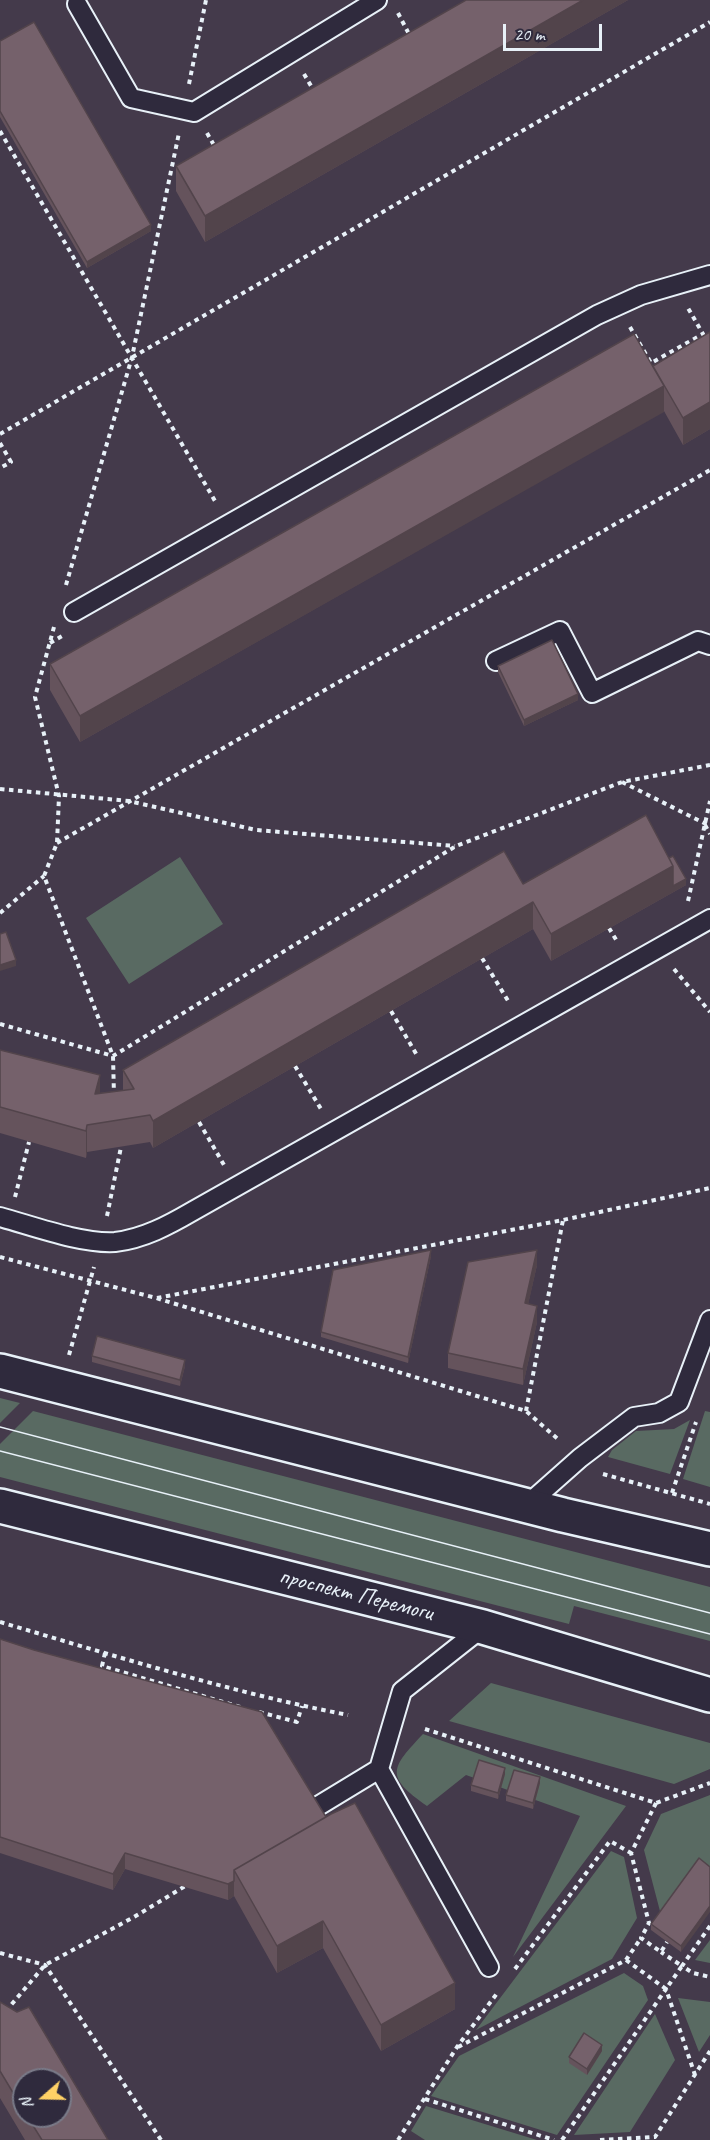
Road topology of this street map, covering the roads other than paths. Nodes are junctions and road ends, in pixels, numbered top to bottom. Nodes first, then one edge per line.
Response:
1 (377, 0) edge
2 (77, 4) dead end
3 (710, 275) edge
4 (74, 612) dead end
5 (710, 645) edge
6 (496, 661) dead end
7 (710, 919) edge
8 (7, 1211) edge
9 (710, 1320) edge
10 (0, 1371) edge
11 (527, 1505) junction
12 (0, 1506) edge
13 (710, 1550) edge
14 (483, 1627) junction
15 (710, 1695) edge
16 (710, 1718) edge
17 (379, 1769) junction
18 (289, 1824) edge
19 (489, 1967) dead end

1 - 2 lane
3 - 4 lane
5 - 6 lane
7 - 8 lane
9 - 11 lane
10 - 11 main road
11 - 13 main road
12 - 14 main road, проспект Перемоги
14 - 15 main road, проспект Перемоги
14 - 16 main road
14 - 17 lane
17 - 18 lane
17 - 19 lane

